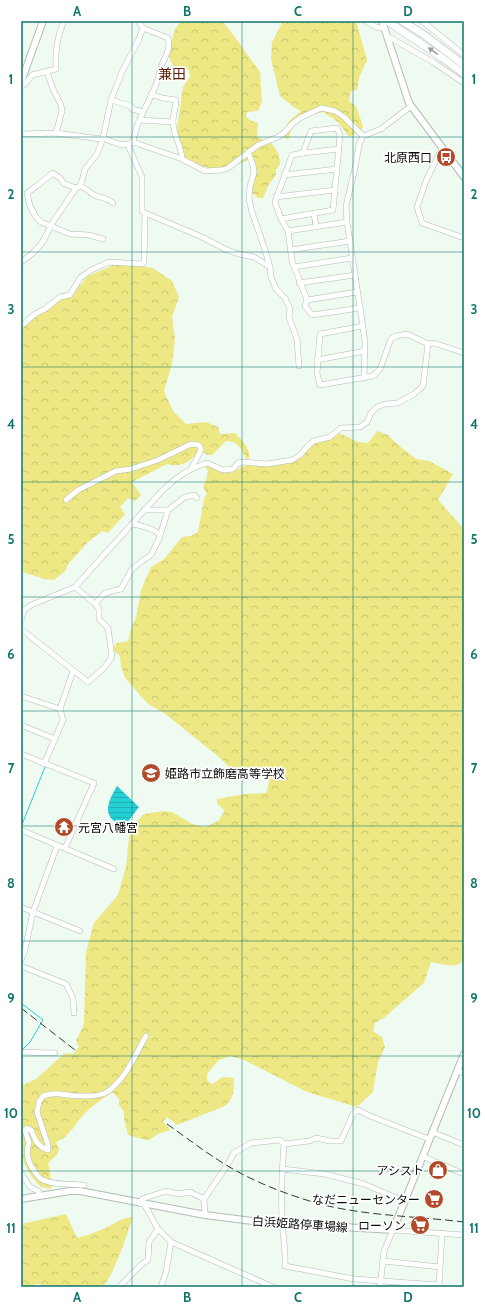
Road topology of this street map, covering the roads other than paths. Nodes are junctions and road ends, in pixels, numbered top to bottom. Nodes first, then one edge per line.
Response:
1 (43, 21) edge
2 (64, 21) edge
3 (138, 21) edge
4 (366, 21) edge
5 (382, 21) edge
6 (387, 21) edge
7 (402, 21) edge
8 (422, 21) edge
9 (143, 28) junction
10 (385, 29) junction
11 (387, 36) junction
12 (464, 55) edge
13 (28, 64) junction
14 (464, 65) edge
15 (21, 67) edge
16 (47, 72) junction
17 (464, 74) edge
18 (21, 82) edge
19 (464, 83) edge
20 (21, 86) edge
21 (151, 94) junction
22 (111, 100) junction
23 (412, 106) junction
24 (143, 112) junction
25 (140, 120) junction
26 (173, 122) junction
27 (56, 133) junction
28 (21, 134) edge
29 (363, 136) junction
30 (103, 138) junction
31 (131, 144) junction
32 (442, 148) junction
33 (339, 149) junction
34 (248, 152) junction
35 (303, 153) junction
36 (182, 159) junction
37 (337, 169) junction
38 (284, 175) junction
39 (464, 177) edge
40 (78, 187) junction
41 (335, 190) junction
42 (276, 197) junction
43 (112, 203) dead end
44 (314, 213) junction
45 (145, 214) junction
46 (281, 218) junction
47 (347, 222) junction
48 (51, 226) junction
49 (316, 227) junction
50 (288, 231) junction
51 (464, 238) edge
52 (103, 239) dead end
53 (350, 241) junction
54 (290, 250) junction
55 (352, 258) junction
56 (21, 262) edge
57 (270, 267) junction
58 (294, 268) junction
59 (355, 275) junction
60 (299, 283) junction
61 (357, 292) junction
62 (306, 300) junction
63 (360, 308) junction
64 (21, 326) edge
65 (362, 326) junction
66 (428, 344) junction
67 (364, 351) junction
68 (464, 353) edge
69 (317, 360) junction
70 (299, 366) dead end
71 (364, 378) junction
72 (191, 469) junction
73 (197, 498) dead end
74 (66, 500) dead end
75 (144, 510) junction
76 (168, 510) junction
77 (132, 524) junction
78 (160, 536) junction
79 (75, 587) junction
80 (95, 604) junction
81 (21, 620) edge
82 (21, 629) edge
83 (73, 671) junction
84 (21, 696) edge
85 (60, 709) junction
86 (21, 725) edge
87 (55, 739) junction
88 (21, 754) edge
89 (44, 764) junction
90 (21, 830) edge
91 (57, 846) junction
92 (65, 848) junction
93 (114, 869) dead end
94 (21, 907) edge
95 (33, 912) junction
96 (80, 931) dead end
97 (21, 960) edge
98 (21, 966) edge
99 (74, 1013) dead end
100 (146, 1036) dead end
101 (23, 1052) edge
102 (54, 1053) dead end
103 (464, 1054) edge
104 (457, 1071) junction
105 (464, 1073) edge
106 (432, 1132) junction
107 (429, 1139) junction
108 (284, 1144) junction
109 (464, 1145) edge
110 (422, 1156) junction
111 (282, 1169) junction
112 (21, 1173) edge
113 (464, 1174) edge
114 (84, 1185) dead end
115 (40, 1196) junction
116 (21, 1199) edge
117 (204, 1199) junction
118 (404, 1201) junction
119 (143, 1204) junction
120 (205, 1215) junction
121 (282, 1223) junction
122 (158, 1229) junction
123 (393, 1230) junction
124 (442, 1233) junction
125 (464, 1235) edge
126 (171, 1242) junction
127 (383, 1261) junction
128 (440, 1267) junction
129 (380, 1280) junction
130 (439, 1286) edge
131 (119, 1287) edge
132 (161, 1287) edge
133 (273, 1287) edge
134 (380, 1287) edge

1 - 13 main road
2 - 16 street
3 - 9 street
4 - 10 street
5 - 10 main road
17 -> 6 highway
7 - 14 highway
8 - 12 street
9 - 21 street
9 - 22 street
10 - 11 main road
11 - 19 street
11 - 23 main road
13 - 15 street
13 - 18 main road
16 - 20 street
16 - 27 street
21 - 24 street
21 - 26 street
22 - 24 street
22 - 30 street
23 - 29 street
23 - 32 main road
24 - 25 street
25 - 26 street
25 - 31 street
26 - 36 street
27 - 28 street
27 - 30 street
29 - 34 street
29 - 47 street
30 - 31 street
30 - 40 street
31 - 36 street
31 - 45 street
32 - 39 main road
32 - 51 street
33 - 35 street
33 - 35 street
33 - 37 street
34 - 36 street
34 - 57 street
35 - 38 street
37 - 38 street
37 - 41 street
38 - 42 street
40 - 43 street
40 - 48 street
40 - 48 street
41 - 42 street
41 - 44 street
42 - 46 street
44 - 46 street
44 - 49 street
45 - 57 street
45 - 64 street
46 - 50 street
47 - 49 street
47 - 53 street
48 - 52 street
48 - 56 street
49 - 50 street
50 - 54 street
53 - 54 street
53 - 55 street
54 - 58 street
55 - 58 street
55 - 59 street
57 - 70 street
58 - 60 street
59 - 60 street
59 - 61 street
60 - 62 street
61 - 62 street
61 - 63 street
62 - 63 street
63 - 65 street
65 - 67 street
65 - 69 street
66 - 68 street
66 - 71 street
66 - 72 street
67 - 69 street
67 - 71 street
69 - 71 street
72 - 74 street
72 - 75 street
73 - 76 street
75 - 76 street
75 - 77 street
76 - 78 street
77 - 78 street
77 - 79 street
78 - 80 street
79 - 80 street
79 - 81 street
80 - 83 street
82 - 83 street
83 - 85 street
84 - 85 street
85 - 87 street
86 - 87 street
87 - 89 street
88 - 89 street
89 - 92 street
90 - 91 street
91 - 92 street
91 - 95 street
92 - 93 street
94 - 95 street
95 - 96 street
95 - 97 street
98 - 99 street
100 - 114 street
101 - 102 street
103 - 104 main road
104 - 105 street
104 - 106 main road
106 - 107 main road
106 - 109 street
107 - 108 street
107 - 110 main road
108 - 111 street
108 - 117 street
110 - 113 street
110 - 118 main road
111 - 118 street
111 - 121 street
112 - 115 street
115 - 116 main road, 白浜姫路停車場線
115 - 119 main road, 白浜姫路停車場線
117 - 119 street
117 - 120 street
118 - 123 main road
119 - 120 main road, 白浜姫路停車場線
119 - 122 street
120 - 121 main road, 白浜姫路停車場線
121 - 123 main road, 白浜姫路停車場線
121 - 129 street
122 - 126 street
122 - 131 street
123 - 124 street
123 - 127 street
124 - 125 street
124 - 128 street
126 - 132 street
126 - 133 street
127 - 128 street
127 - 129 street
128 - 130 street
129 - 130 street
129 - 134 street

